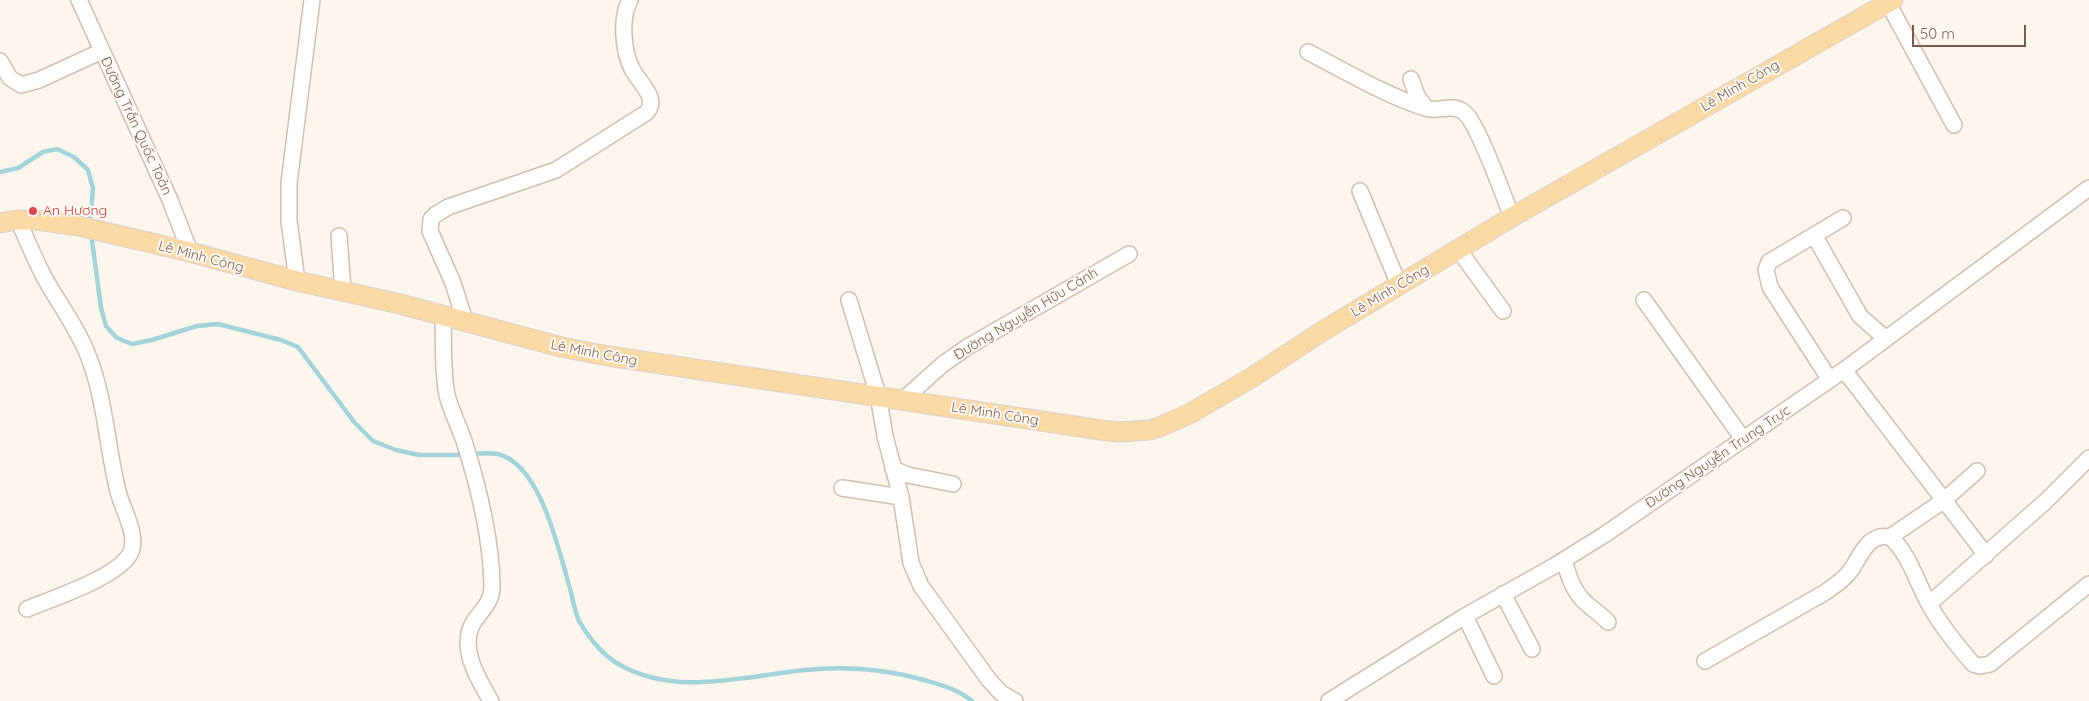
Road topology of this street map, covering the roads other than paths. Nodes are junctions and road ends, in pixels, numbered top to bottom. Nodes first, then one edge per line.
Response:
1 (79, 0) edge
2 (312, 0) edge
3 (630, 0) edge
4 (1891, 1) edge
5 (102, 51) junction
6 (1308, 52) dead end
7 (0, 60) edge
8 (1411, 79) dead end
9 (1427, 109) junction
10 (1954, 125) dead end
11 (2089, 188) edge
12 (1360, 191) dead end
13 (1512, 216) junction
14 (1843, 218) dead end
15 (9, 221) edge
16 (1814, 235) junction
17 (339, 236) dead end
18 (1458, 249) junction
19 (190, 252) junction
20 (1129, 254) dead end
21 (297, 281) junction
22 (1398, 285) junction
23 (343, 291) junction
24 (849, 300) dead end
25 (1644, 300) dead end
26 (1503, 311) dead end
27 (443, 315) junction
28 (465, 321) junction
29 (1886, 339) junction
30 (1844, 370) junction
31 (1830, 380) junction
32 (878, 395) junction
33 (904, 399) junction
34 (1743, 438) junction
35 (2089, 458) edge
36 (893, 469) junction
37 (1977, 471) dead end
38 (953, 484) dead end
39 (842, 488) dead end
40 (901, 497) junction
41 (1943, 501) junction
42 (1890, 537) junction
43 (1986, 555) junction
44 (1564, 560) junction
45 (2089, 584) edge
46 (1503, 594) junction
47 (1929, 604) junction
48 (27, 609) dead end
49 (1465, 616) junction
50 (1608, 622) dead end
51 (1532, 649) dead end
52 (1705, 661) dead end
53 (1494, 676) dead end
54 (491, 701) edge
55 (1015, 701) edge
56 (1329, 701) edge

1 - 5 street, Đường Trần Quốc Toản
2 - 21 street
3 - 28 street
4 - 10 street
4 - 13 main road, Lê Minh Công
5 - 7 street
5 - 19 street, Đường Trần Quốc Toản
6 - 9 street
8 - 9 street
9 - 13 street
11 - 29 street, Đường Nguyễn Trung Trực
12 - 22 street
13 - 18 main road, Lê Minh Công
14 - 16 street
15 - 19 main road, Lê Minh Công
15 - 48 street
16 - 29 street
16 - 31 street
17 - 23 street
18 - 22 main road, Lê Minh Công
18 - 26 street
19 - 21 main road, Lê Minh Công
20 - 33 street, Đường Nguyễn Hữu Cảnh
21 - 23 main road, Lê Minh Công
22 - 33 main road, Lê Minh Công
23 - 27 main road, Lê Minh Công
24 - 32 street
25 - 34 street
27 - 28 main road, Lê Minh Công
27 - 54 street
28 - 32 main road, Lê Minh Công
29 - 30 street, Đường Nguyễn Trung Trực
30 - 31 street, Đường Nguyễn Trung Trực
30 - 41 street
31 - 34 street, Đường Nguyễn Trung Trực
32 - 33 main road, Lê Minh Công
32 - 36 street
34 - 44 street, Đường Nguyễn Trung Trực
35 - 43 street
36 - 38 street
36 - 40 street
37 - 41 street
39 - 40 street
40 - 55 street
41 - 42 street
41 - 43 street
42 - 47 street
42 - 52 street
43 - 47 street
44 - 46 street, Đường Nguyễn Trung Trực
44 - 50 street
45 - 47 street
46 - 49 street, Đường Nguyễn Trung Trực
46 - 51 street
49 - 53 street
49 - 56 street, Đường Nguyễn Trung Trực

